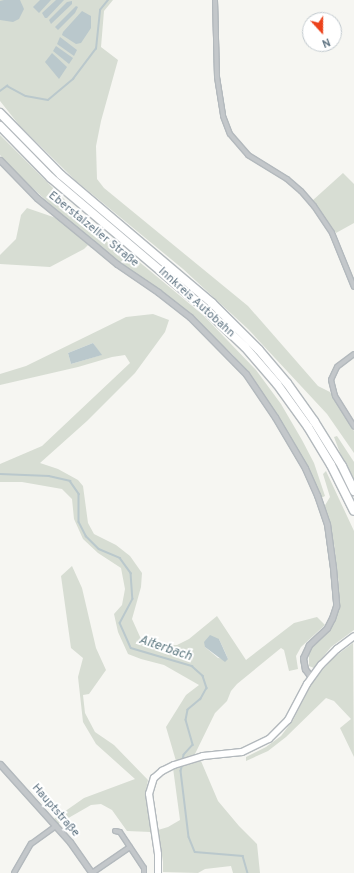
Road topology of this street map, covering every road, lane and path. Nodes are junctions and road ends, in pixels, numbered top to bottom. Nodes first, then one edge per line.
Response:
1 (215, 0) edge
2 (0, 113) edge
3 (0, 126) edge
4 (0, 160) edge
5 (354, 287) edge
6 (354, 354) edge
7 (354, 426) edge
8 (354, 491) edge
9 (354, 511) edge
10 (354, 636) edge
11 (311, 677) junction
12 (0, 764) edge
13 (56, 826) junction
14 (115, 831) dead end
15 (130, 847) junction
16 (15, 873) edge
17 (92, 873) edge
18 (144, 873) edge
19 (158, 873) edge

1 - 5 street
2 - 8 highway, Innkreis Autobahn
3 - 9 highway, Innkreis Autobahn
4 - 11 street, Eberstalzeller Straße
6 - 7 street
10 - 11 main road
11 - 19 main road
12 - 13 street, Hauptstraße
13 - 16 street
13 - 17 street, Hauptstraße
14 - 15 street
15 - 17 street
15 - 18 street

